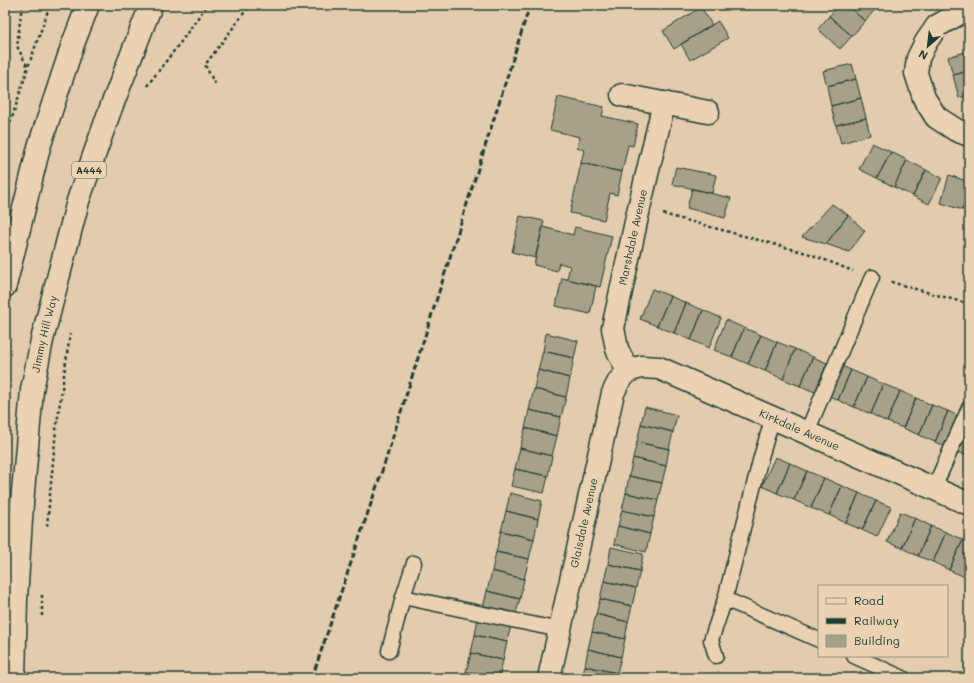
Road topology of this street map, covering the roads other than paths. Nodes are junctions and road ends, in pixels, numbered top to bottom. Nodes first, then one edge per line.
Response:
1 (88, 5) edge
2 (151, 5) edge
3 (969, 8) edge
4 (622, 94) dead end
5 (664, 103) junction
6 (708, 112) dead end
7 (969, 135) edge
8 (872, 277) road end
9 (5, 286) edge
10 (628, 371) junction
11 (969, 408) edge
12 (773, 417) junction
13 (807, 432) junction
14 (934, 488) junction
15 (969, 504) edge
16 (414, 563) dead end
17 (403, 597) junction
18 (725, 599) junction
19 (560, 630) junction
20 (818, 640) edge
21 (389, 651) dead end
22 (716, 656) dead end
23 (856, 657) edge
24 (14, 678) edge
25 (549, 678) edge
26 (904, 678) edge

1 - 9 main road
2 - 24 main road, Jimmy Hill Way / A444
3 - 7 main road
4 - 5 main road
5 - 6 main road
5 - 10 main road, Marshdale Avenue
8 - 13 lane
10 - 12 main road, Kirkdale Avenue
10 - 19 main road, Glaisdale Avenue
11 - 14 lane
12 - 13 main road, Kirkdale Avenue
12 - 18 lane
13 - 14 main road, Kirkdale Avenue
14 - 15 main road, Kirkdale Avenue
16 - 17 lane
17 - 19 lane
17 - 21 lane
18 - 20 lane
18 - 22 lane
19 - 25 main road, Glaisdale Avenue
23 - 26 lane

